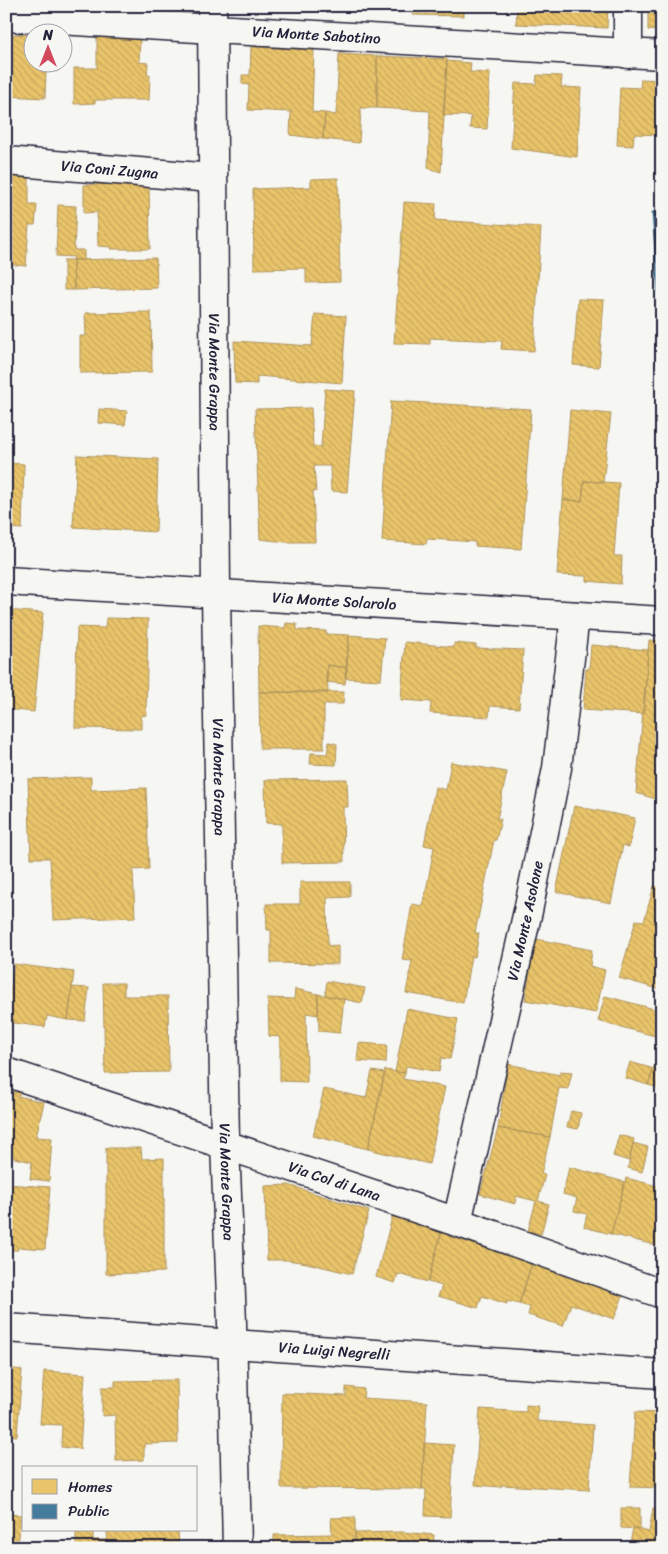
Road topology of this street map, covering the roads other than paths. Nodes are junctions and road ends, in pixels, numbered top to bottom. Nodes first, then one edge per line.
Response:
1 (628, 6) edge
2 (6, 17) edge
3 (212, 17) edge
4 (628, 54) junction
5 (662, 55) edge
6 (6, 161) edge
7 (212, 178) junction
8 (6, 581) edge
9 (216, 594) junction
10 (575, 616) junction
11 (662, 621) edge
12 (6, 1072) edge
13 (225, 1144) junction
14 (456, 1222) junction
15 (662, 1294) edge
16 (6, 1328) edge
17 (233, 1344) junction
18 (662, 1374) edge
19 (237, 1548) edge

1 - 4 street
2 - 3 street, Via Monte Sabotino
3 - 4 street, Via Monte Sabotino
3 - 7 street, Via Monte Grappa
4 - 5 street, Via Monte Sabotino
6 - 7 street, Via Coni Zugna
7 - 9 street, Via Monte Grappa
8 - 9 street, Via Monte Solarolo
9 - 10 street, Via Monte Solarolo
9 - 13 street, Via Monte Grappa
10 - 11 street, Via Monte Solarolo
10 - 14 street, Via Monte Asolone
12 - 13 street, Via Col di Lana
13 - 14 street, Via Col di Lana
13 - 17 street, Via Monte Grappa
14 - 15 street, Via Col di Lana
16 - 17 street, Via Luigi Negrelli
17 - 18 street, Via Luigi Negrelli
17 - 19 street, Via Monte Grappa

